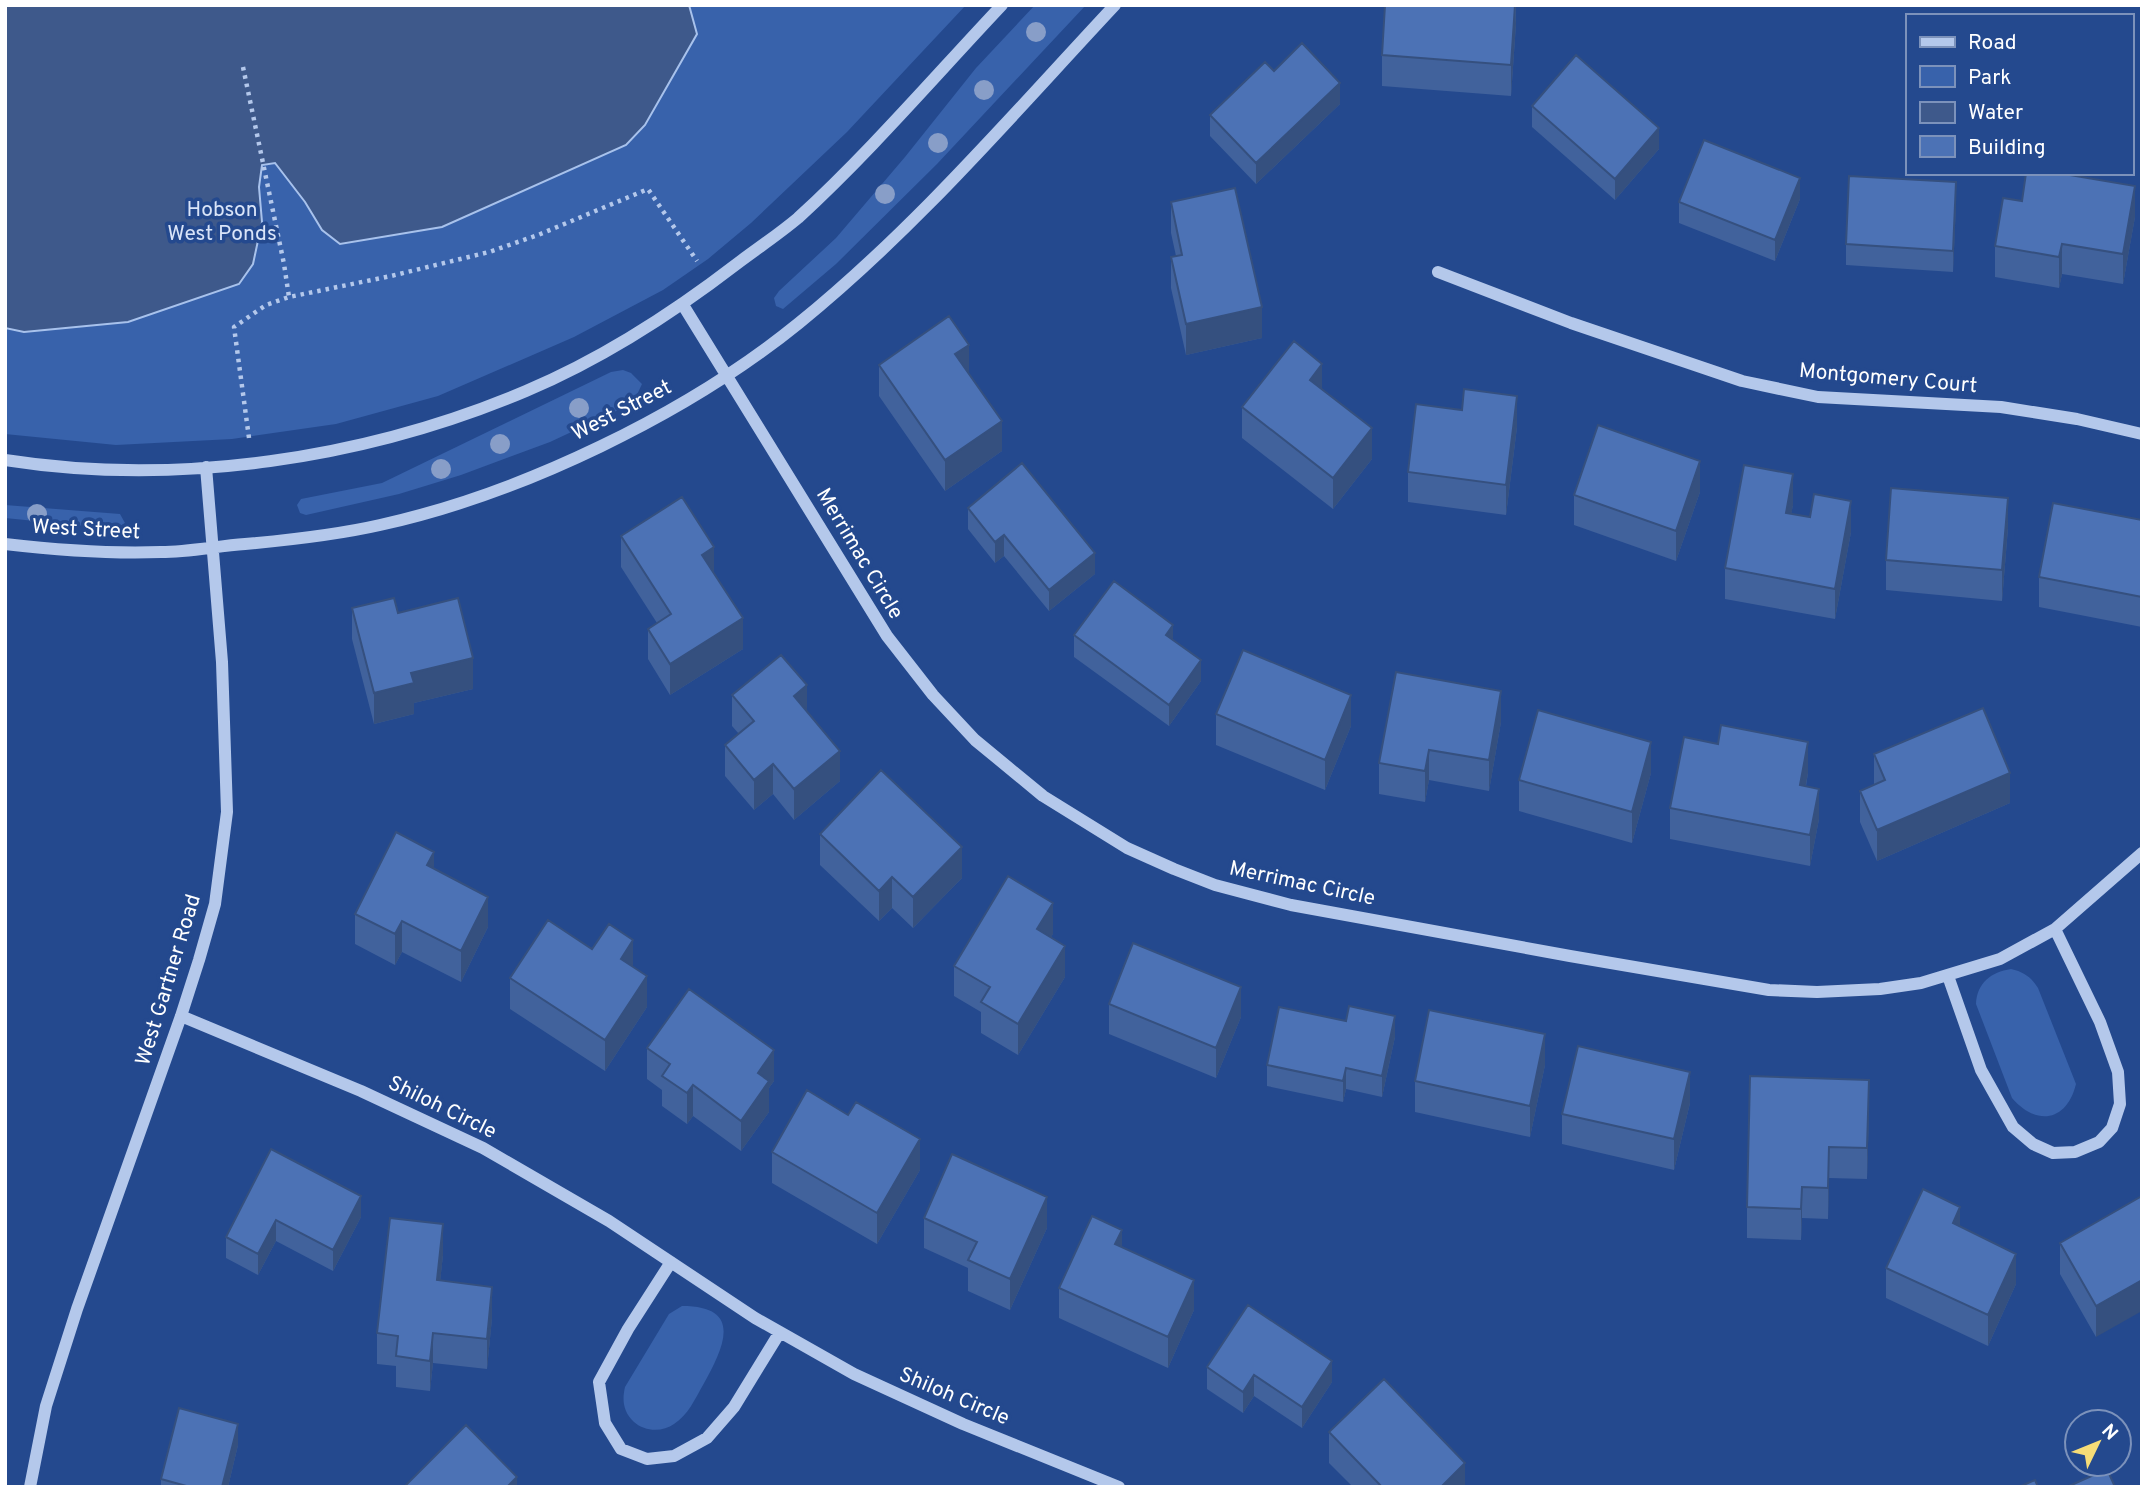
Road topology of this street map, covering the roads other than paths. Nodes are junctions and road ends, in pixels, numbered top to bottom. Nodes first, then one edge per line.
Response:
1 (1002, 5) edge
2 (1115, 5) edge
3 (1438, 272) dead end
4 (683, 304) junction
5 (728, 376) junction
6 (2142, 434) edge
7 (5, 460) edge
8 (206, 467) junction
9 (5, 544) edge
10 (212, 547) junction
11 (2142, 853) edge
12 (2055, 929) junction
13 (1948, 976) junction
14 (181, 1016) junction
15 (671, 1262) junction
16 (780, 1332) junction
17 (30, 1487) edge
18 (1119, 1487) edge

1 - 4 street
2 - 5 street, West Street
3 - 6 street, Montgomery Court
4 - 5 street, Merrimac Circle
4 - 8 street
5 - 10 street, West Street
5 - 13 street, Merrimac Circle
7 - 8 street
8 - 10 street, West Gartner Road
9 - 10 street, West Street
10 - 14 street, West Gartner Road
11 - 12 street, Merrimac Circle
12 - 13 street, Merrimac Circle
12 - 13 street
14 - 15 street, Shiloh Circle
14 - 17 street, West Gartner Road
15 - 16 street, Shiloh Circle
15 - 16 street
16 - 18 street, Shiloh Circle

